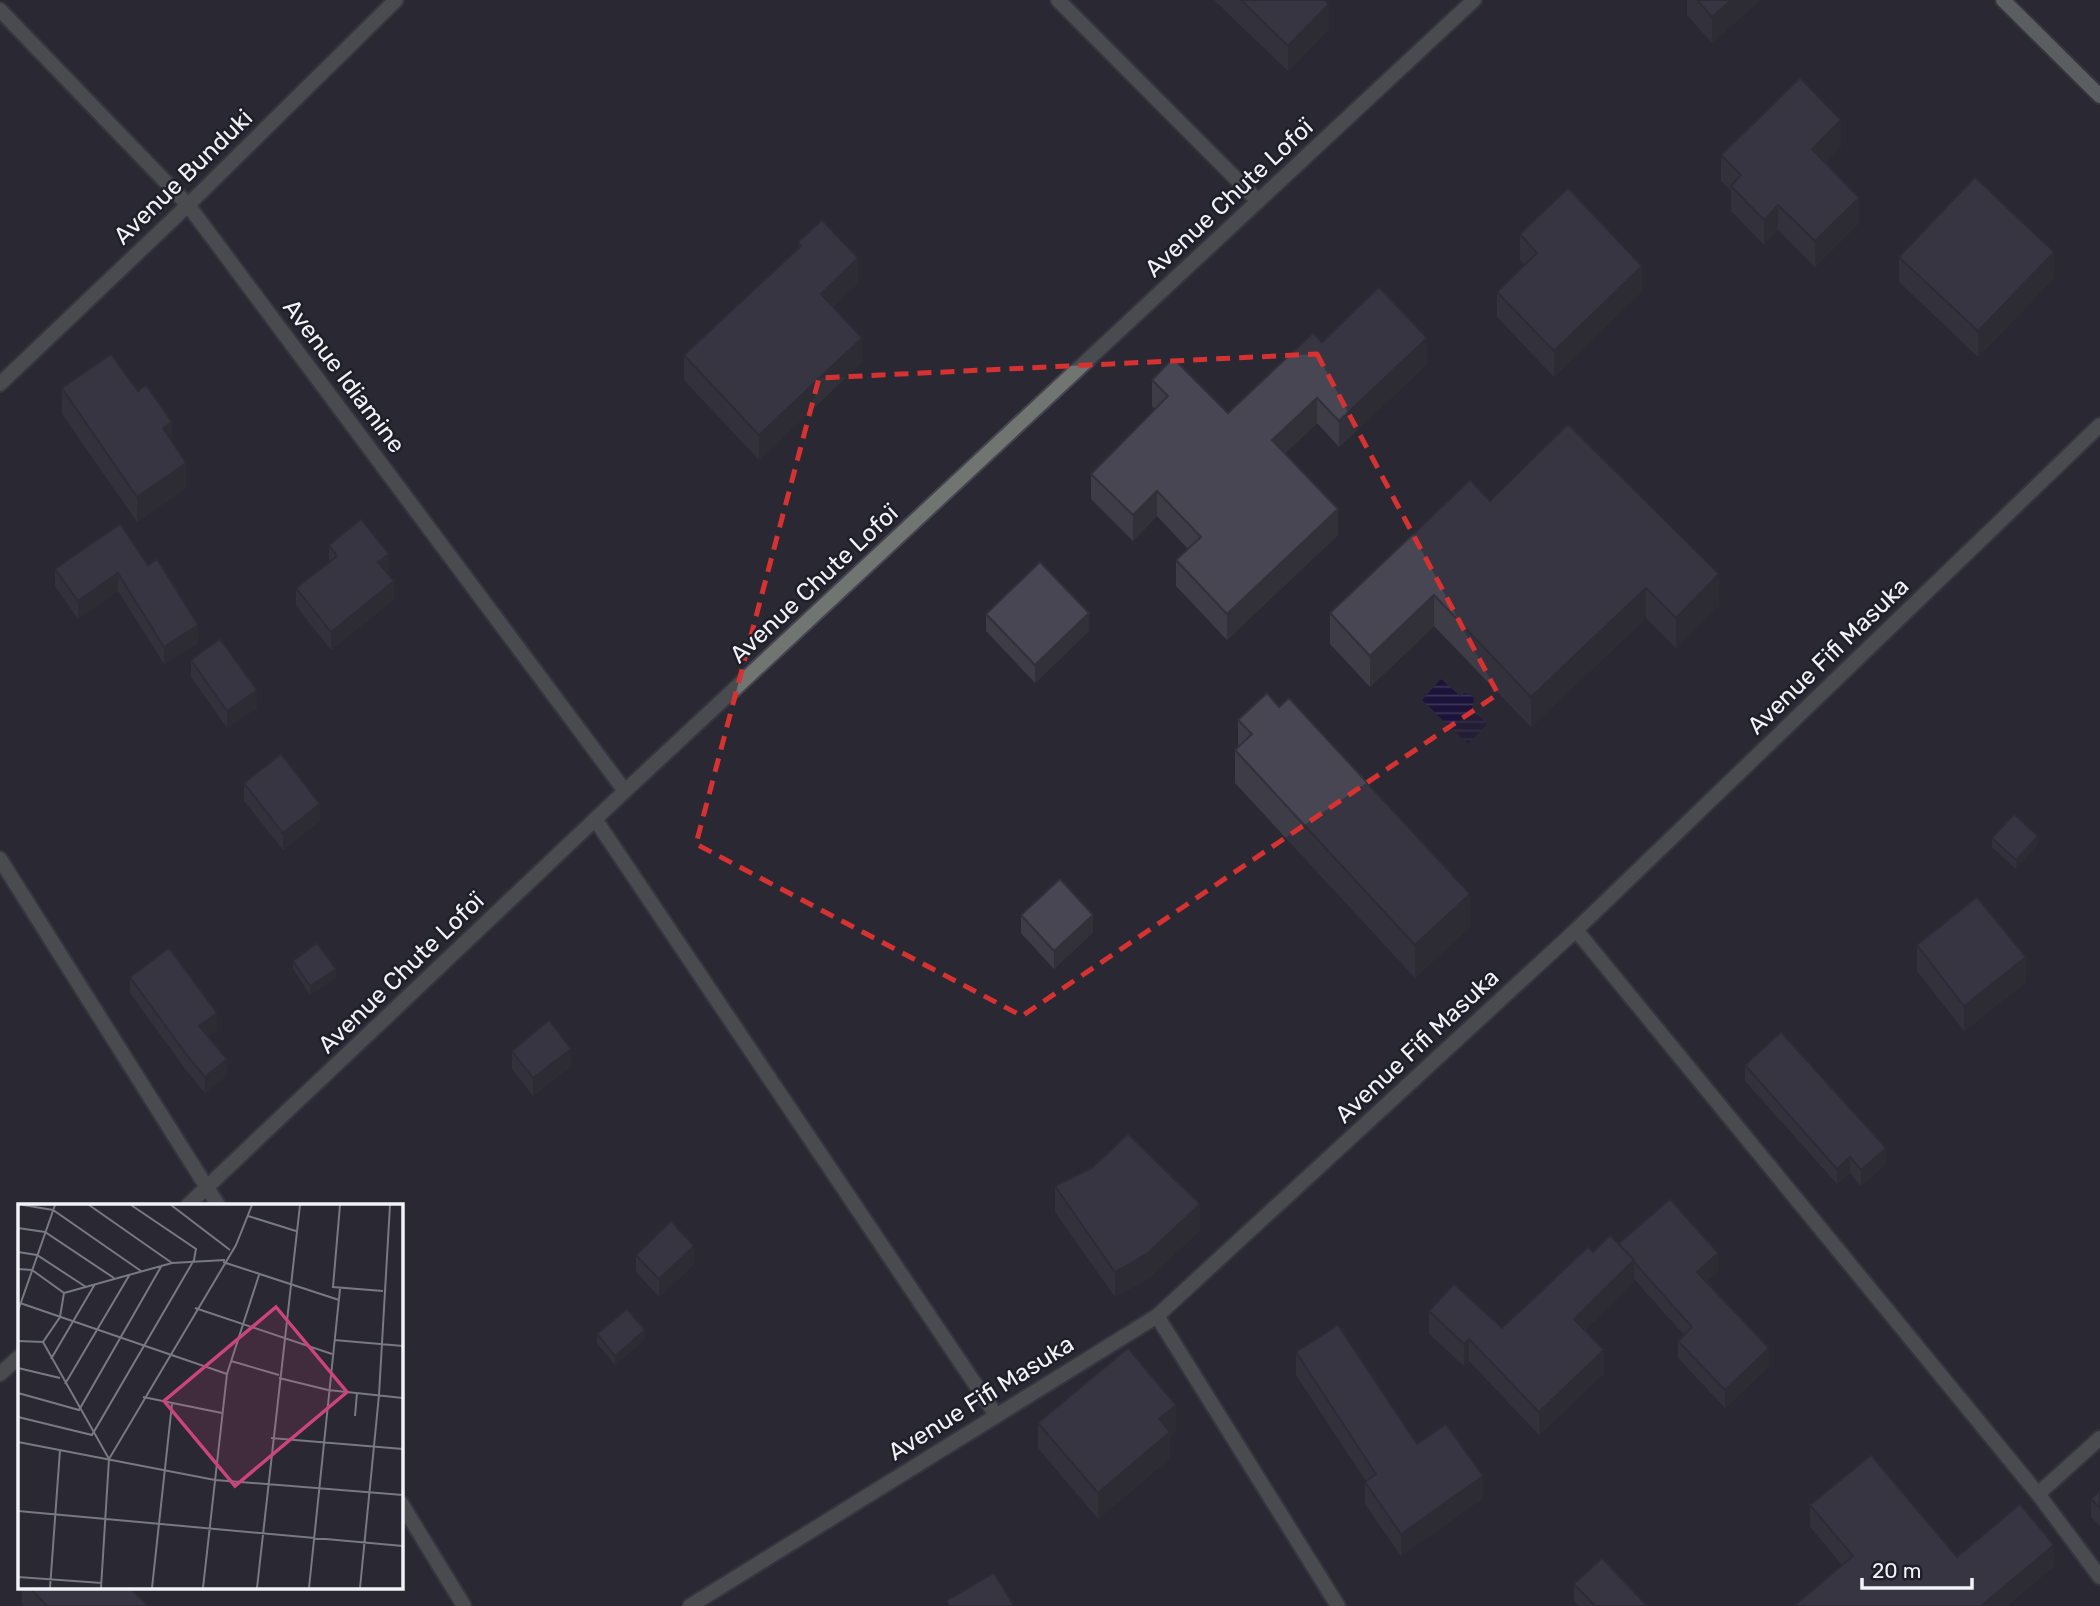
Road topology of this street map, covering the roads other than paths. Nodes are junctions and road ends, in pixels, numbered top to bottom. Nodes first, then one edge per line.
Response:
1 (396, 0) edge
2 (1058, 0) edge
3 (1474, 0) edge
4 (2003, 0) edge
5 (0, 10) edge
6 (2100, 96) edge
7 (1258, 201) junction
8 (188, 205) junction
9 (0, 384) edge
10 (2100, 425) edge
11 (625, 791) junction
12 (596, 820) junction
13 (0, 859) edge
14 (1576, 930) junction
15 (208, 1188) junction
16 (189, 1204) edge
17 (217, 1204) edge
18 (1157, 1316) junction
19 (18, 1358) edge
20 (0, 1374) edge
21 (996, 1415) junction
22 (2100, 1438) edge
23 (2038, 1494) junction
24 (402, 1505) edge
25 (2100, 1577) edge
26 (464, 1606) edge
27 (690, 1606) edge
28 (1338, 1606) edge

1 - 8 street, Avenue Bunduki
2 - 7 street
3 - 7 street, Avenue Chute Lofoï
4 - 6 street
5 - 8 street, Avenue Idiamine
7 - 11 street, Avenue Chute Lofoï
8 - 9 street, Avenue Bunduki
8 - 11 street, Avenue Idiamine
10 - 14 street, Avenue Fifi Masuka
11 - 12 street, Avenue Chute Lofoï
12 - 15 street, Avenue Chute Lofoï
12 - 21 street
13 - 15 street
14 - 18 street, Avenue Fifi Masuka
14 - 23 street
15 - 16 street, Avenue Chute Lofoï
15 - 17 street
18 - 21 street, Avenue Fifi Masuka
18 - 28 street
19 - 20 street
21 - 27 street, Avenue Fifi Masuka
22 - 23 street
23 - 25 street
24 - 26 street

